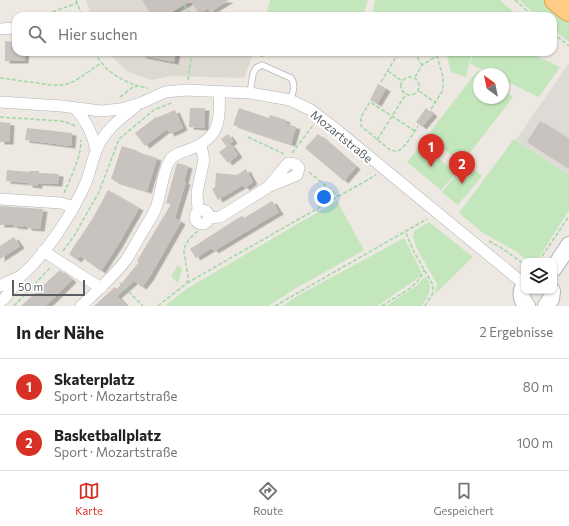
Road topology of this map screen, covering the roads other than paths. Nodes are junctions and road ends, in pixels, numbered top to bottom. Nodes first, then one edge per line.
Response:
1 (554, 0) edge
2 (569, 11) edge
3 (12, 28) edge
4 (0, 29) edge
5 (219, 92) junction
6 (250, 93) junction
7 (290, 100) junction
8 (0, 102) edge
9 (141, 103) junction
10 (75, 108) junction
11 (201, 145) junction
12 (96, 150) junction
13 (299, 168) road end
14 (0, 199) edge
15 (74, 207) junction
16 (569, 245) edge
17 (43, 251) junction
18 (557, 263) edge
19 (20, 277) junction
20 (521, 282) edge
21 (0, 286) edge
22 (101, 288) junction
23 (521, 294) edge
24 (552, 294) edge
25 (0, 302) edge
26 (81, 306) edge
27 (527, 306) edge
28 (546, 306) edge

1 - 2 highway
3 - 4 street
5 - 6 street, Mozartstraße
5 - 9 street, Mozartstraße
5 - 11 street
6 - 7 street, Mozartstraße
6 - 7 lane
7 - 20 street, Mozartstraße
8 - 10 street, Mozartstraße
9 - 10 street, Mozartstraße
9 - 12 street
10 - 12 street
11 - 13 street
11 - 22 street
12 - 15 street
14 - 15 street
15 - 17 street
16 - 18 main road
17 - 19 street
17 - 22 street
19 - 21 street
19 - 25 street
22 - 26 street
23 - 27 main road
24 - 28 main road

